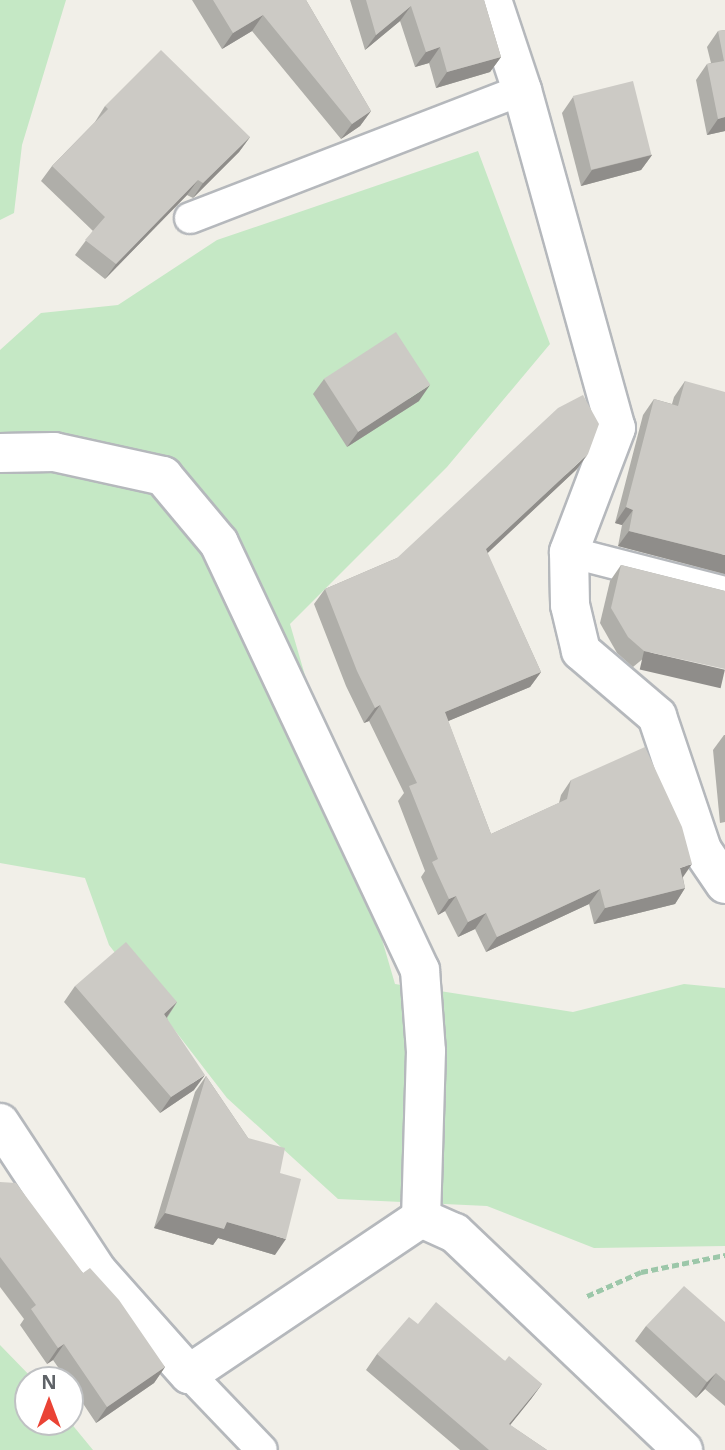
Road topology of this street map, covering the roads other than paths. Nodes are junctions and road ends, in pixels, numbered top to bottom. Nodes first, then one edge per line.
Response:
1 (492, 0) edge
2 (522, 90) junction
3 (190, 218) dead end
4 (0, 453) edge
5 (569, 552) junction
6 (725, 592) edge
7 (725, 884) edge
8 (0, 1123) edge
9 (421, 1219) junction
10 (189, 1374) junction
11 (262, 1450) edge
12 (682, 1450) edge

1 - 2 street
2 - 3 lane
2 - 5 street
4 - 9 street
5 - 6 lane
5 - 7 street
8 - 10 street
9 - 10 street
9 - 12 street
10 - 11 lane

